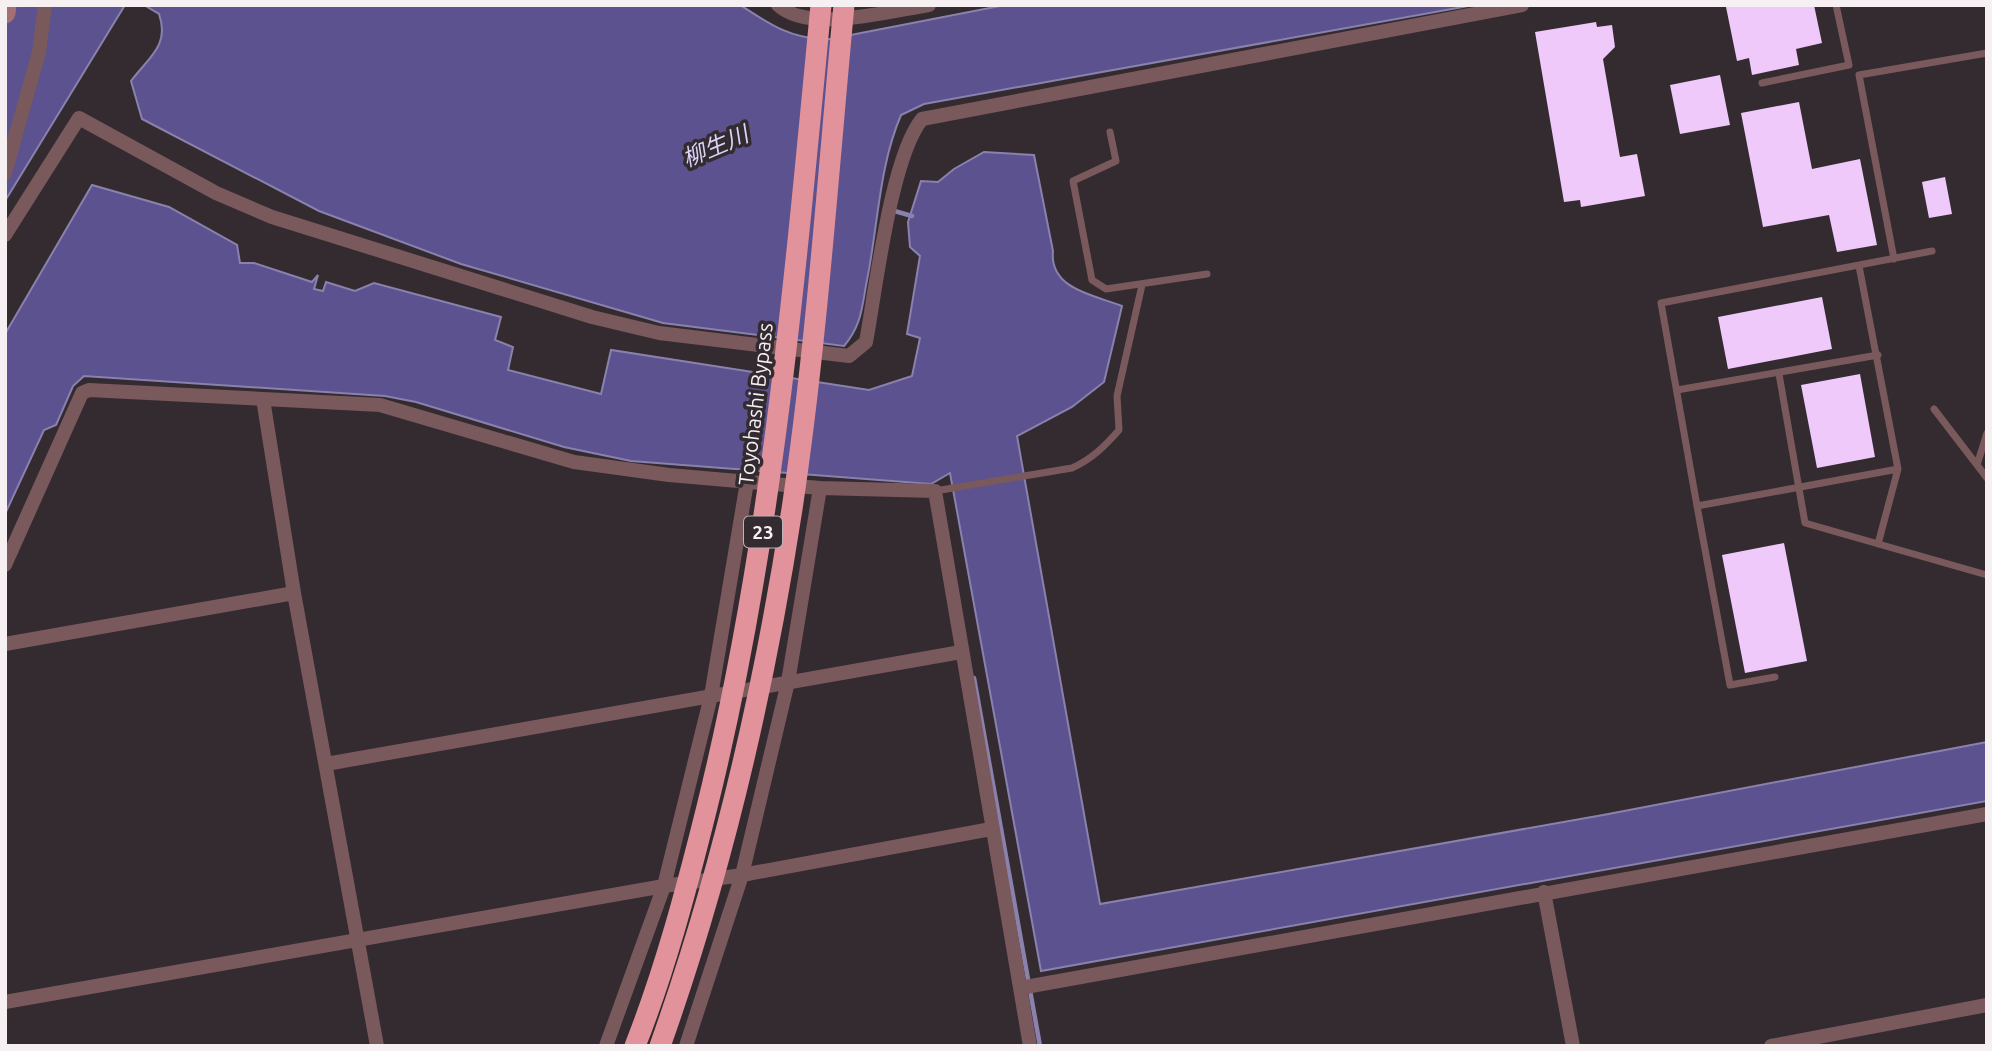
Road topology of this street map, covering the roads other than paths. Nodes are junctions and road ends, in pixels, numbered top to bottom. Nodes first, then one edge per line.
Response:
1 (6, 5) edge
2 (45, 5) edge
3 (778, 5) edge
4 (821, 5) edge
5 (844, 5) edge
6 (929, 5) edge
7 (1522, 5) edge
8 (1836, 5) edge
9 (5, 12) edge
10 (1987, 52) edge
11 (1849, 65) junction
12 (1859, 75) junction
13 (1762, 83) dead end
14 (1110, 131) dead end
15 (5, 173) edge
16 (5, 235) edge
17 (1932, 251) dead end
18 (1895, 259) junction
19 (1859, 266) junction
20 (1207, 274) dead end
21 (1142, 285) junction
22 (1878, 355) junction
23 (1779, 374) junction
24 (1677, 390) junction
25 (262, 399) junction
26 (1934, 409) dead end
27 (1987, 433) edge
28 (1977, 465) junction
29 (1898, 469) junction
30 (1987, 478) edge
31 (747, 482) junction
32 (820, 488) junction
33 (1798, 489) junction
34 (936, 491) junction
35 (1697, 506) junction
36 (1878, 544) junction
37 (5, 565) edge
38 (1987, 575) edge
39 (294, 593) junction
40 (5, 644) edge
41 (961, 652) junction
42 (1774, 677) dead end
43 (788, 682) junction
44 (711, 696) junction
45 (326, 764) junction
46 (1987, 814) edge
47 (991, 829) junction
48 (743, 875) junction
49 (664, 886) junction
50 (1545, 892) junction
51 (358, 940) junction
52 (1021, 988) junction
53 (5, 1002) edge
54 (1987, 1004) edge
55 (377, 1046) edge
56 (606, 1046) edge
57 (635, 1046) edge
58 (660, 1046) edge
59 (686, 1046) edge
60 (1030, 1046) edge
61 (1573, 1046) edge
62 (1771, 1046) edge

1 - 9 street
2 - 15 street
3 - 6 street
4 - 57 highway, Toyohashi Bypass / 23, bridge
5 - 58 highway, 23, bridge
7 - 16 street
8 - 11 lane
10 - 12 lane
11 - 12 lane
11 - 13 lane
12 - 18 lane
14 - 21 lane
17 - 18 lane
18 - 19 lane
19 - 22 lane
19 - 24 lane
20 - 21 lane
21 - 34 lane
22 - 23 lane
22 - 29 lane
23 - 24 lane
23 - 33 lane
24 - 35 lane
25 - 31 street
25 - 37 street
25 - 39 street
26 - 28 lane
27 - 28 lane
28 - 30 lane
29 - 33 lane
29 - 36 lane
31 - 32 street
31 - 44 street
32 - 34 street
32 - 43 street
33 - 35 lane
33 - 36 lane
34 - 41 street
35 - 42 lane
36 - 38 lane
39 - 40 street
39 - 45 street
41 - 43 street
41 - 47 street
43 - 44 street
43 - 48 street
44 - 45 street
44 - 49 street
45 - 51 street
46 - 50 street
47 - 48 street
47 - 52 street
48 - 49 street
48 - 59 street
49 - 51 street
49 - 56 street
50 - 52 street
50 - 61 street
51 - 53 street
51 - 55 street
52 - 60 street
54 - 62 street

